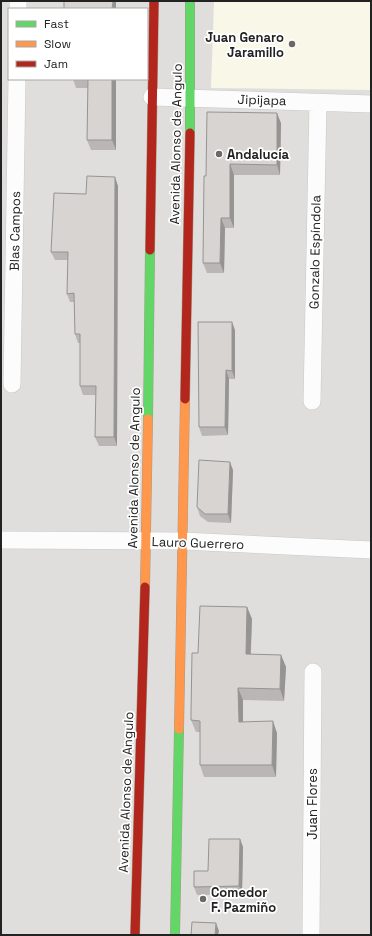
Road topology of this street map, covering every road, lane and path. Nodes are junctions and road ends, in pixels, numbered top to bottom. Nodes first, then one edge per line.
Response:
1 (154, 1) edge
2 (190, 1) edge
3 (17, 80) edge
4 (152, 97) junction
5 (190, 98) junction
6 (318, 102) junction
7 (371, 104) edge
8 (12, 384) dead end
9 (312, 401) dead end
10 (1, 540) edge
11 (146, 541) junction
12 (183, 542) junction
13 (371, 550) edge
14 (313, 672) dead end
15 (135, 935) edge
16 (175, 935) edge
17 (311, 935) edge

1 - 4 main road, Avenida Alonso de Angulo
2 - 5 main road, Avenida Alonso de Angulo
3 - 8 street, Blas Campos
4 - 5 street, Jipijapa
4 - 11 main road, Avenida Alonso de Angulo
5 - 6 street, Jipijapa
5 - 12 main road, Avenida Alonso de Angulo
6 - 7 street, Jipijapa
6 - 9 street, Gonzalo Espíndola
10 - 11 street, Lauro Guerrero
11 - 12 street, Lauro Guerrero
11 - 15 main road, Avenida Alonso de Angulo
12 - 13 street, Lauro Guerrero
12 - 16 main road, Avenida Alonso de Angulo
14 - 17 street, Juan Flores

